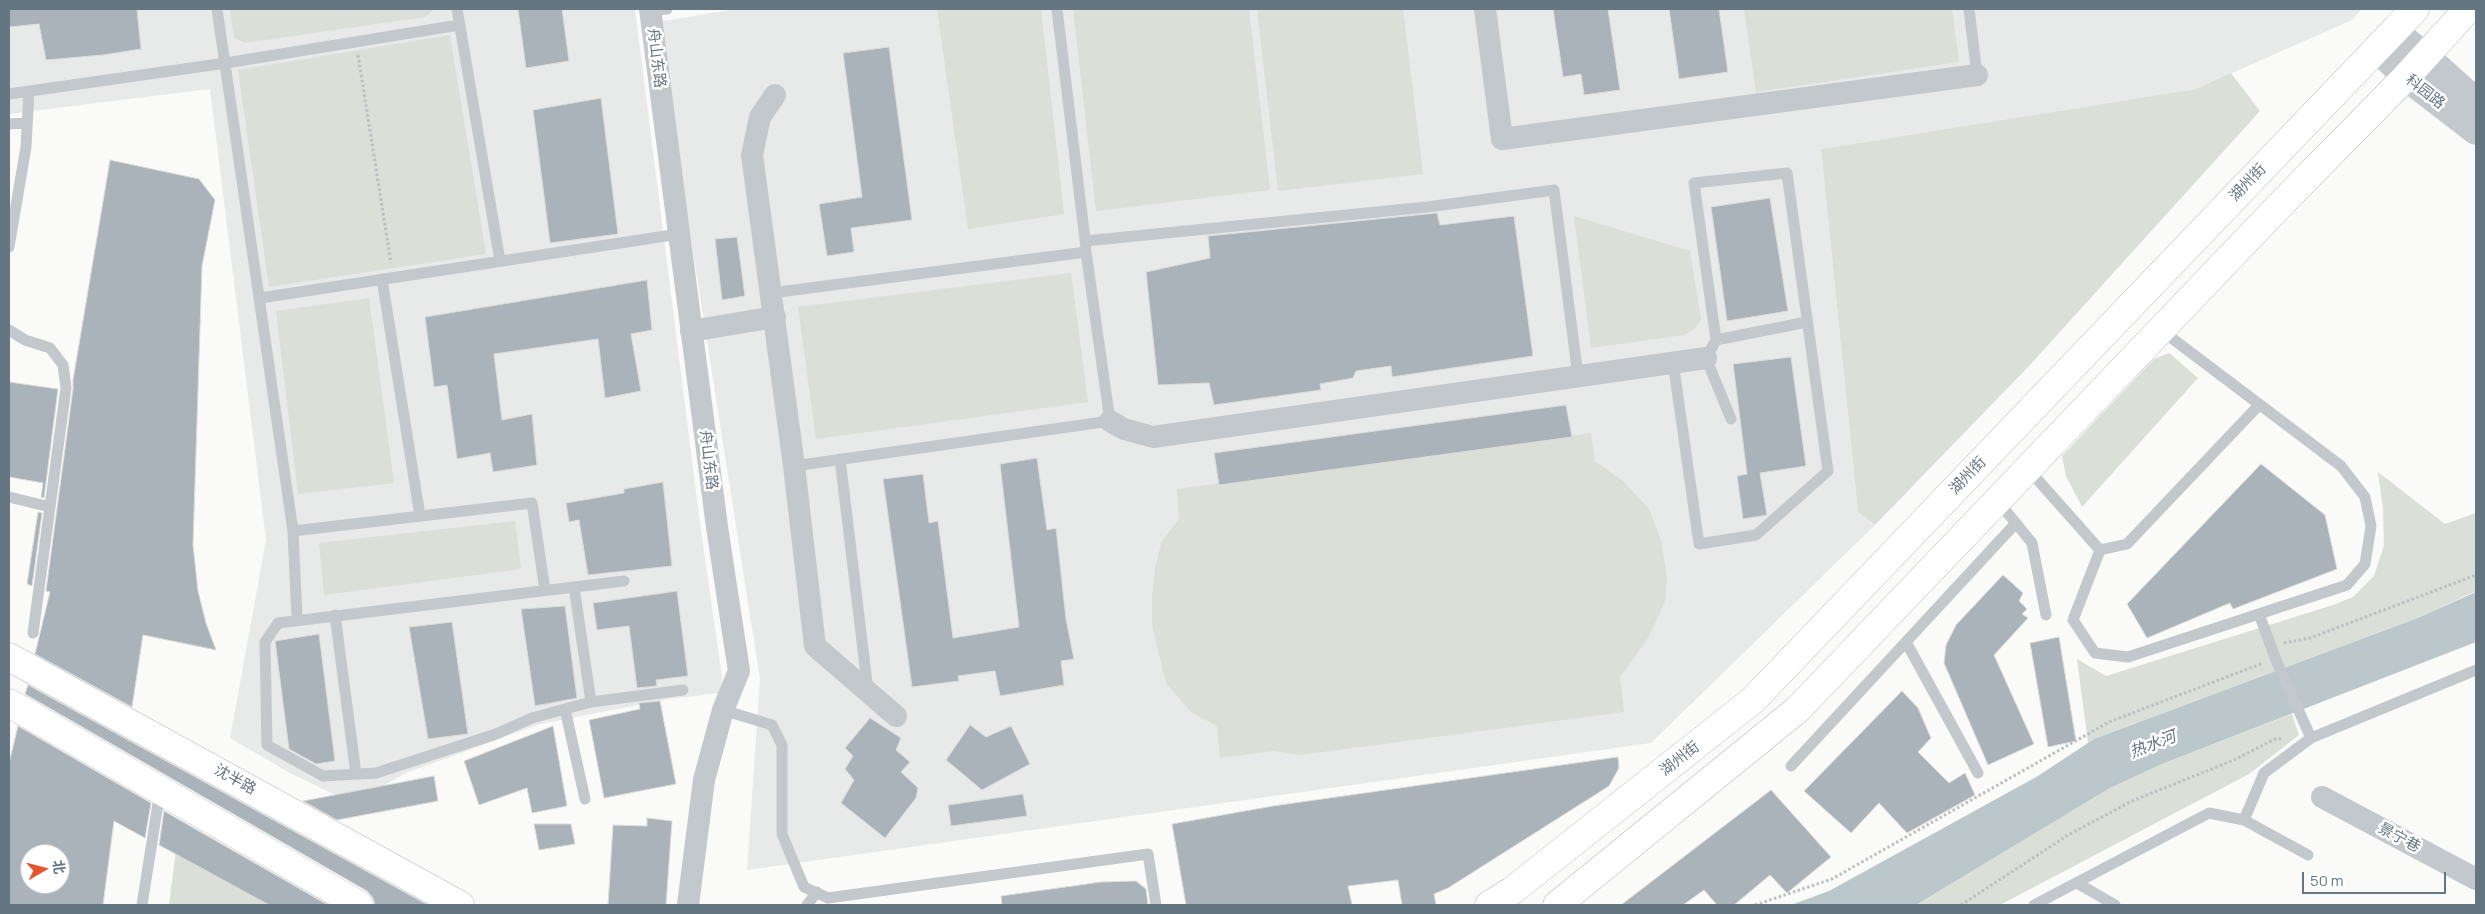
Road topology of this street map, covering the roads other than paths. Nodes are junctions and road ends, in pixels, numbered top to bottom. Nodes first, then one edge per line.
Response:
1 (217, 9) edge
2 (457, 9) edge
3 (1057, 9) edge
4 (1484, 9) edge
5 (1969, 9) edge
6 (2415, 9) edge
7 (2468, 9) edge
8 (656, 10) edge
9 (459, 25) junction
10 (2385, 40) junction
11 (2425, 56) junction
12 (226, 63) junction
13 (1977, 75) joint
14 (2406, 77) junction
15 (29, 91) junction
16 (9, 94) edge
17 (775, 95) dead end
18 (2476, 102) edge
19 (27, 123) junction
20 (9, 124) edge
21 (2476, 131) edge
22 (679, 234) junction
23 (9, 247) edge
24 (1086, 247) junction
25 (500, 261) junction
26 (388, 278) junction
27 (771, 293) junction
28 (260, 298) junction
29 (774, 317) junction
30 (1807, 322) junction
31 (9, 330) edge
32 (2161, 330) junction
33 (691, 331) junction
34 (1711, 349) junction
35 (1673, 362) junction
36 (1578, 376) junction
37 (2259, 405) junction
38 (1731, 419) dead end
39 (1110, 421) junction
40 (840, 459) junction
41 (794, 466) junction
42 (2028, 469) junction
43 (9, 497) edge
44 (1997, 500) junction
45 (50, 507) junction
46 (420, 516) junction
47 (2016, 523) junction
48 (292, 531) junction
49 (2100, 550) junction
50 (624, 581) dead end
51 (574, 587) junction
52 (545, 590) junction
53 (2259, 614) junction
54 (335, 615) junction
55 (2046, 615) dead end
56 (298, 619) junction
57 (33, 633) dead end
58 (1906, 642) junction
59 (9, 657) edge
60 (2476, 670) edge
61 (683, 690) dead end
62 (868, 692) junction
63 (591, 702) junction
64 (9, 703) edge
65 (565, 709) junction
66 (723, 710) junction
67 (896, 716) dead end
68 (2311, 738) junction
69 (1791, 766) dead end
70 (1978, 773) dead end
71 (356, 774) junction
72 (160, 790) junction
73 (2322, 797) dead end
74 (585, 799) dead end
75 (2244, 820) junction
76 (2308, 855) dead end
77 (2476, 878) edge
78 (2077, 883) junction
79 (817, 892) junction
80 (1570, 901) edge
81 (142, 905) edge
82 (359, 905) edge
83 (460, 905) edge
84 (688, 905) edge
85 (807, 905) edge
86 (1156, 905) edge
87 (1489, 905) edge
88 (2034, 905) edge
89 (2115, 905) edge

1 - 12 lane
2 - 9 lane
3 - 24 lane
4 - 13 street
5 - 13 lane
6 - 10 main road, 湖州街
7 - 11 main road
8 - 22 street, 舟山东路
9 - 12 lane
9 - 25 lane
10 - 11 street, 科园路
10 - 14 street, 科园路
10 - 87 main road, 湖州街
11 - 14 main road
11 - 18 street, 科园路
12 - 15 lane
12 - 28 lane
14 - 21 street, 科园路
14 - 32 main road
15 - 16 lane
15 - 19 lane
17 - 27 street
19 - 20 lane
19 - 23 lane
22 - 25 lane
22 - 33 street, 舟山东路
24 - 27 lane
24 - 36 lane
24 - 39 lane
25 - 26 lane
26 - 28 lane
26 - 46 lane
27 - 29 street
28 - 48 lane
29 - 33 street
29 - 41 street
30 - 34 lane
30 - 34 lane
30 - 35 lane
31 - 45 lane
32 - 37 lane
32 - 42 main road
33 - 66 street, 舟山东路
34 - 35 street
34 - 38 lane
35 - 36 street
36 - 39 street
37 - 49 lane
37 - 53 lane
39 - 40 lane
40 - 41 lane
40 - 62 lane
41 - 62 street
42 - 44 main road
42 - 49 lane
43 - 45 lane
44 - 47 lane
44 - 80 main road
45 - 57 lane
46 - 48 lane
46 - 52 lane
47 - 55 lane
47 - 58 lane
48 - 56 lane
49 - 53 lane
50 - 51 lane
51 - 52 lane
51 - 63 lane
52 - 54 lane
53 - 68 lane
54 - 56 lane
54 - 71 lane
56 - 71 lane
58 - 69 lane
58 - 70 lane
59 - 83 main road, 沈半路
60 - 68 lane
61 - 63 lane
62 - 67 street
63 - 65 lane
64 - 72 main road
65 - 71 lane
65 - 74 lane
66 - 79 lane
66 - 84 street, 舟山东路
68 - 75 lane
72 - 81 lane
72 - 82 main road
73 - 77 street, 景宁巷
75 - 76 lane
75 - 78 lane
78 - 88 lane
78 - 89 lane
79 - 85 lane
79 - 86 lane

